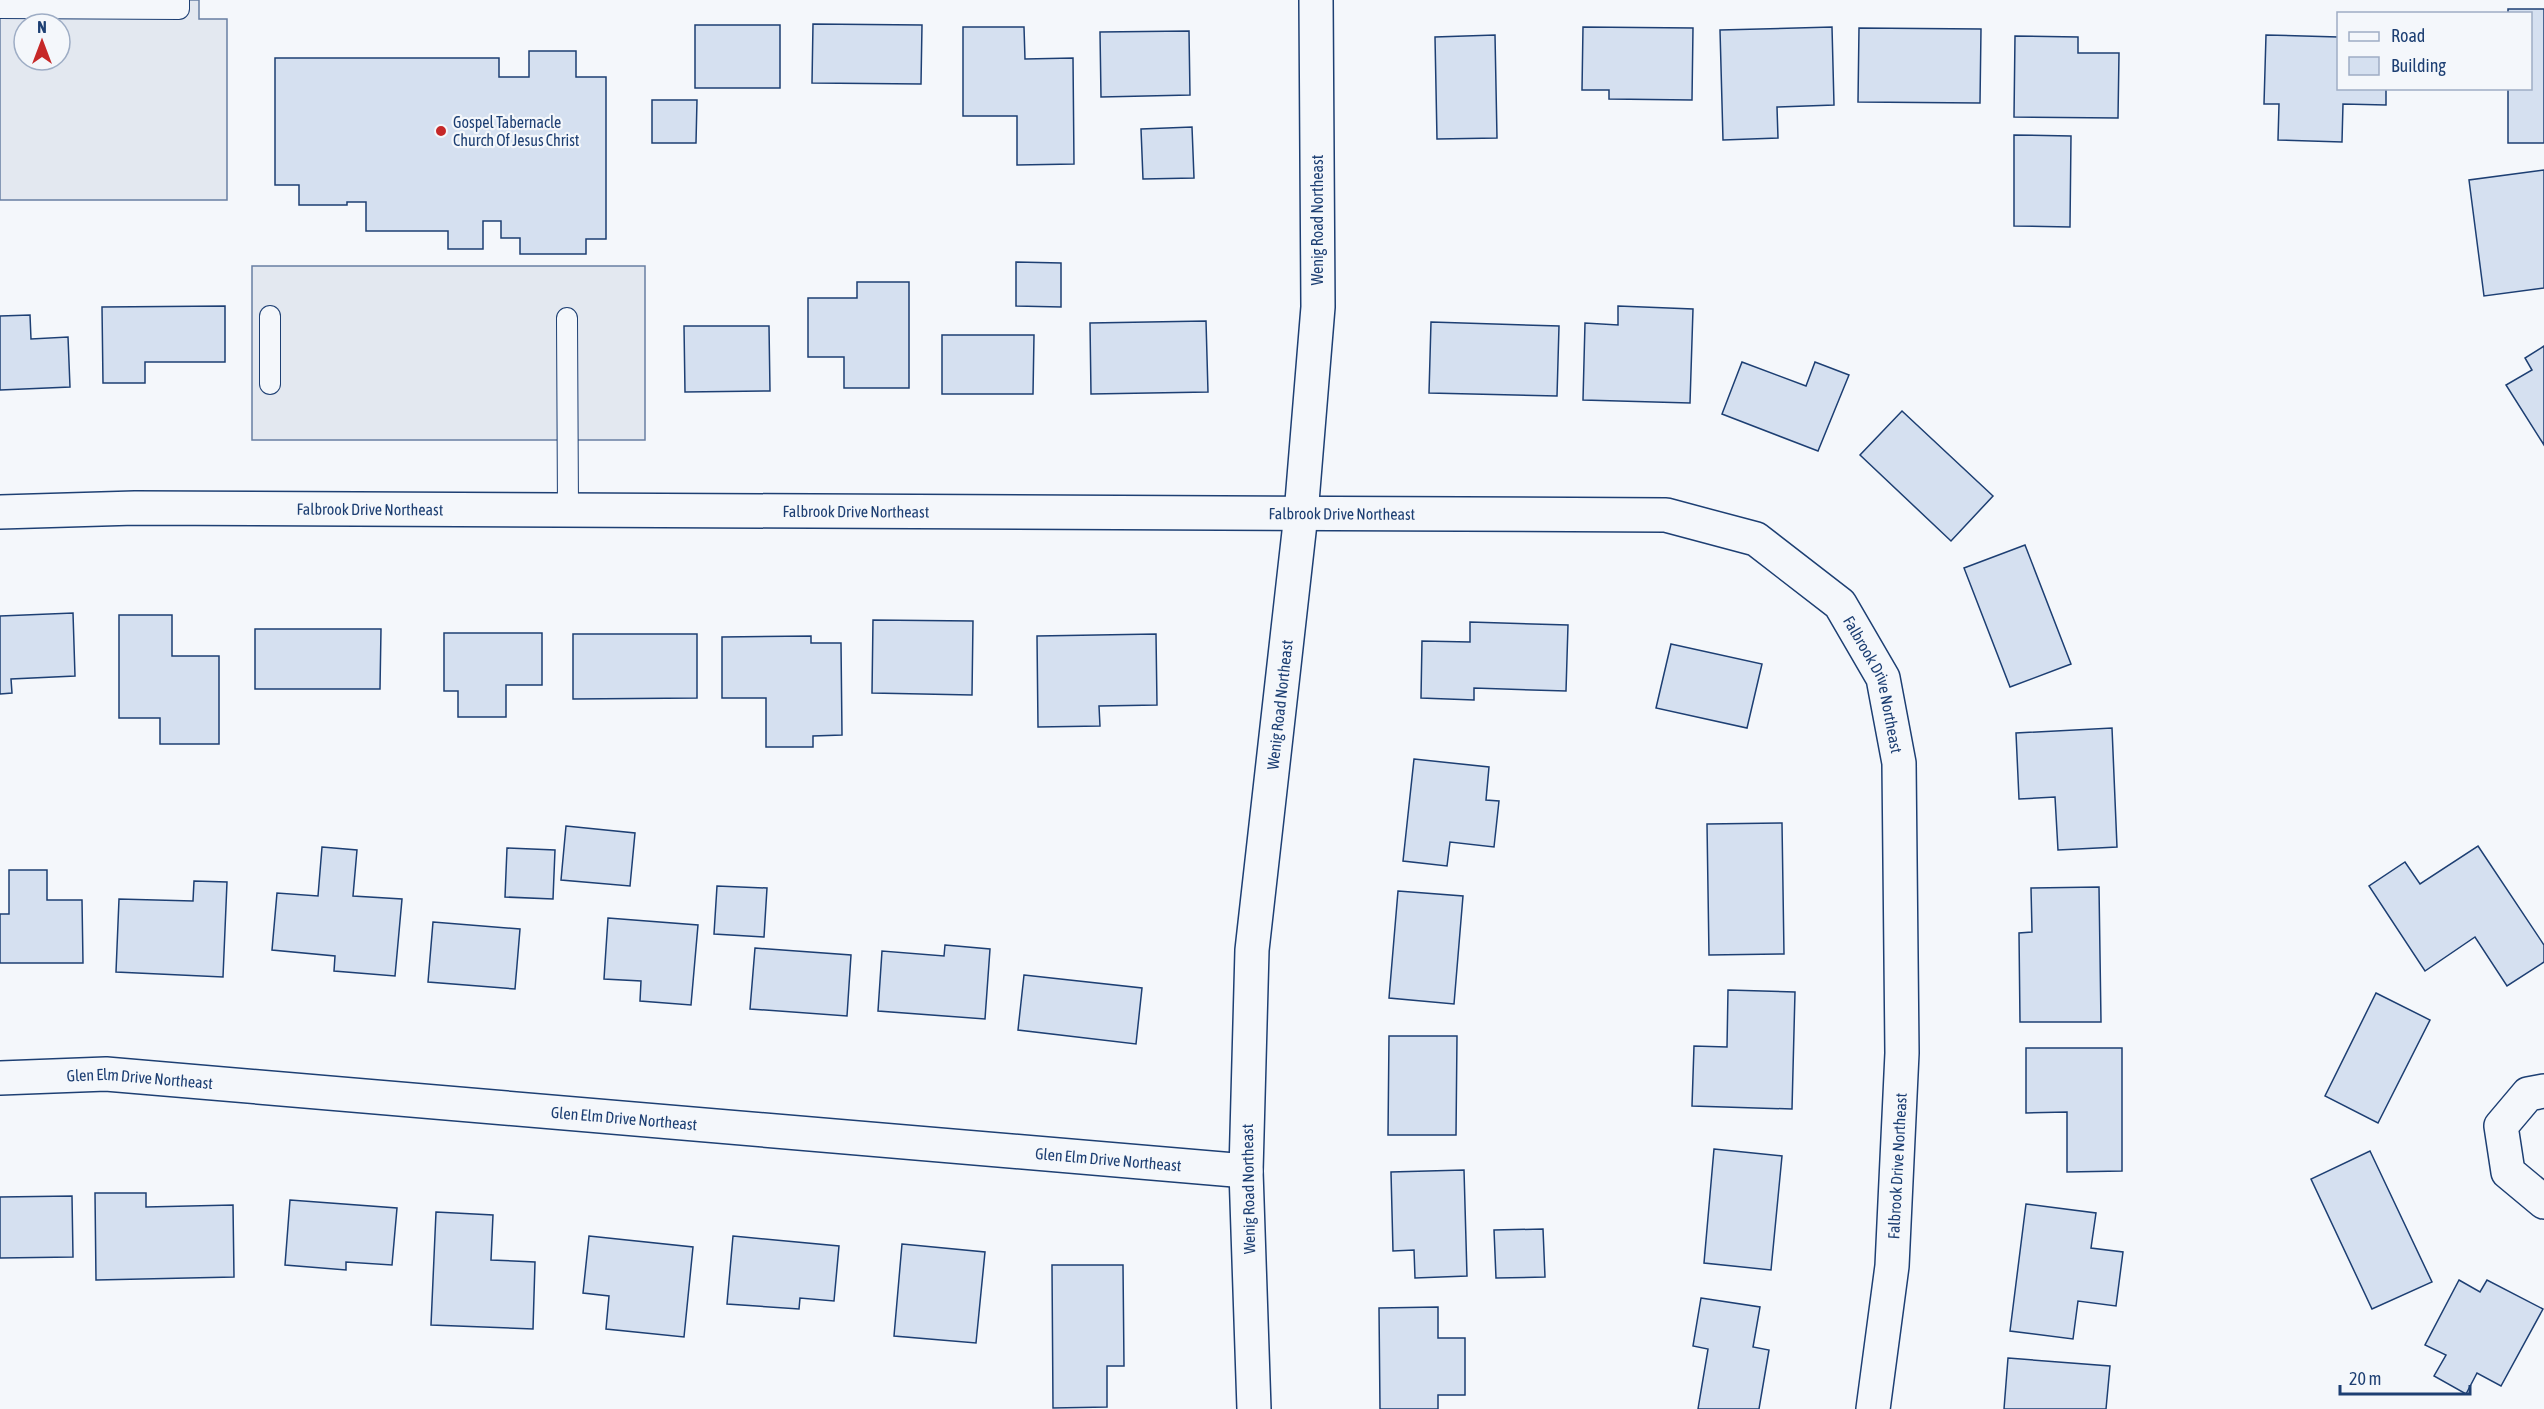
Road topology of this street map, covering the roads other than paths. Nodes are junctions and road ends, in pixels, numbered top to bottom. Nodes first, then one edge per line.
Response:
1 (179, 0) edge
2 (1316, 0) edge
3 (0, 8) edge
4 (270, 316) dead end
5 (567, 318) dead end
6 (270, 384) dead end
7 (568, 510) junction
8 (0, 512) edge
9 (1301, 514) junction
10 (0, 1078) edge
11 (2544, 1091) edge
12 (1246, 1171) junction
13 (2544, 1202) edge
14 (1254, 1409) edge
15 (1873, 1409) edge

1 - 3 lane
2 - 9 street, Wenig Road Northeast
4 - 6 lane
5 - 7 lane
7 - 8 street, Falbrook Drive Northeast
7 - 9 street, Falbrook Drive Northeast
9 - 12 street, Wenig Road Northeast
9 - 15 street, Falbrook Drive Northeast
10 - 12 street, Glen Elm Drive Northeast
11 - 13 street
12 - 14 street, Wenig Road Northeast

